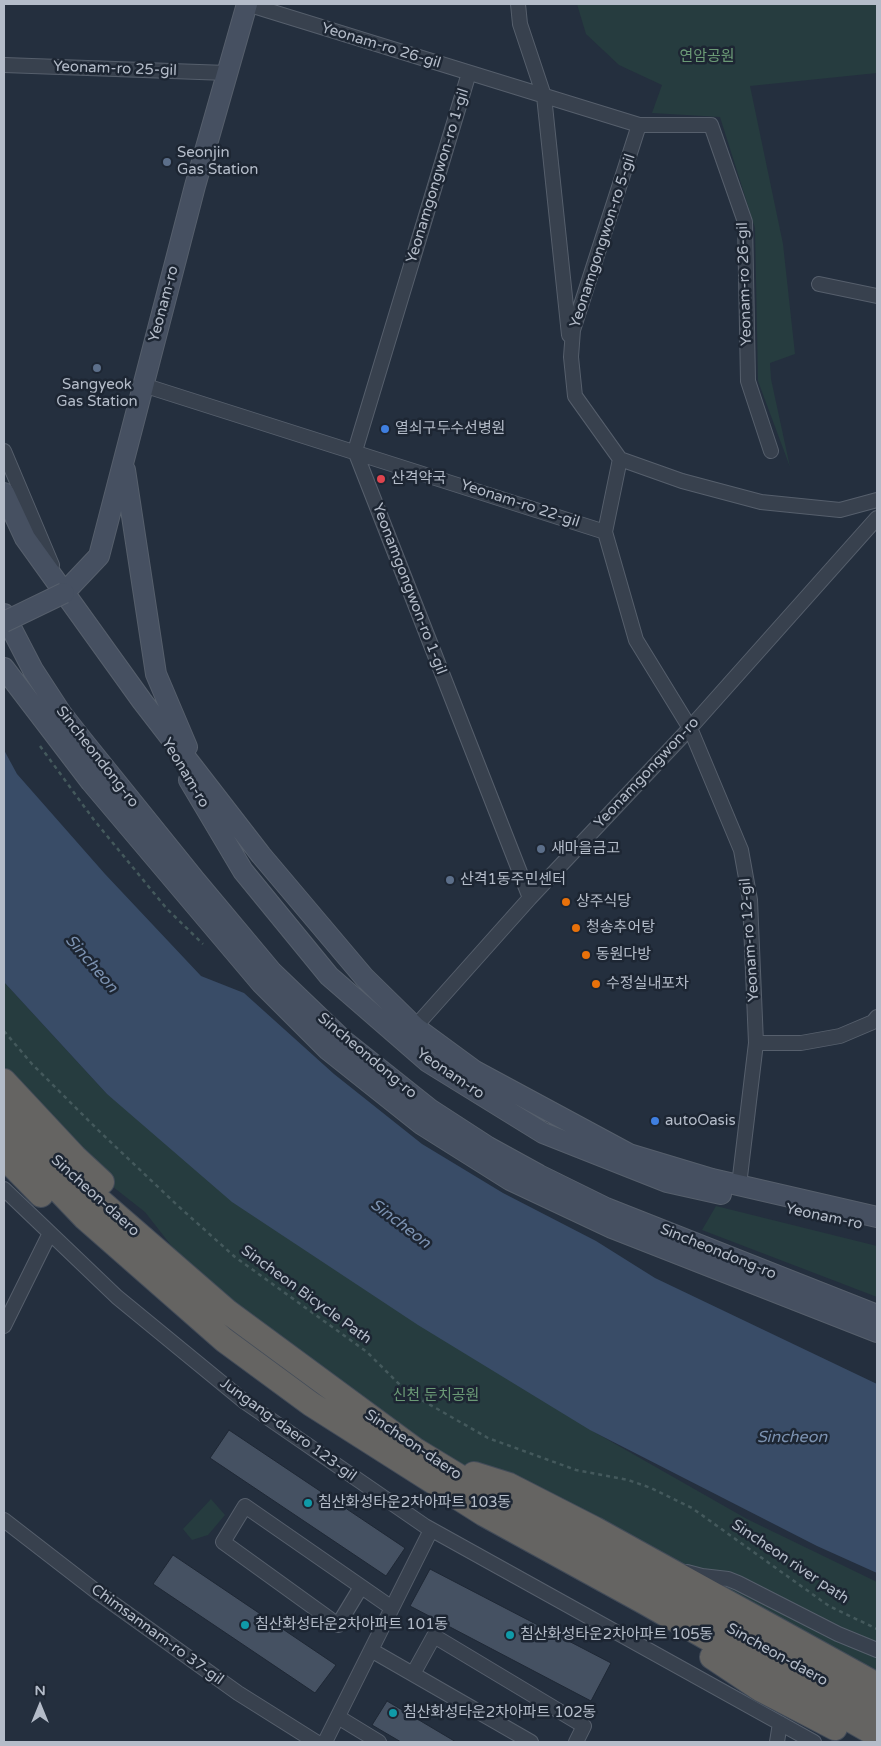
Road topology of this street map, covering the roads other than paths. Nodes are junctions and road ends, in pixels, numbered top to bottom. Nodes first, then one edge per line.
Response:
1 (247, 4) edge
2 (518, 4) edge
3 (4, 65) edge
4 (227, 73) junction
5 (469, 73) junction
6 (544, 96) junction
7 (639, 125) junction
8 (819, 284) dead end
9 (877, 296) edge
10 (571, 357) junction
11 (143, 385) junction
12 (4, 451) edge
13 (355, 451) junction
14 (771, 451) dead end
15 (620, 459) junction
16 (124, 460) junction
17 (4, 493) edge
18 (877, 500) edge
19 (877, 518) edge
20 (605, 532) junction
21 (64, 593) junction
22 (4, 614) edge
23 (4, 622) edge
24 (4, 668) edge
25 (142, 701) junction
26 (690, 728) junction
27 (198, 774) junction
28 (530, 898) junction
29 (877, 1017) edge
30 (416, 1027) junction
31 (756, 1043) junction
32 (4, 1081) edge
33 (4, 1104) edge
34 (4, 1132) edge
35 (4, 1157) edge
36 (739, 1185) junction
37 (4, 1189) edge
38 (877, 1217) edge
39 (877, 1228) edge
40 (50, 1233) junction
41 (228, 1312) junction
42 (877, 1315) edge
43 (4, 1326) edge
44 (877, 1332) edge
45 (224, 1340) junction
46 (435, 1462) junction
47 (4, 1520) edge
48 (431, 1530) junction
49 (574, 1564) junction
50 (664, 1568) junction
51 (362, 1587) junction
52 (392, 1608) junction
53 (371, 1650) junction
54 (877, 1650) edge
55 (413, 1674) junction
56 (877, 1685) edge
57 (877, 1711) edge
58 (338, 1718) junction
59 (780, 1723) junction
60 (877, 1735) edge
61 (316, 1742) edge
62 (325, 1742) edge
63 (379, 1742) edge
64 (531, 1742) edge
65 (576, 1742) edge
66 (776, 1742) edge
67 (814, 1742) edge
68 (862, 1742) edge

1 - 4 main road, Yeonam-ro
1 - 5 street, Yeonam-ro 26-gil
2 - 6 street
3 - 4 street, Yeonam-ro 25-gil
4 - 11 main road, Yeonam-ro
5 - 6 street, Yeonam-ro 26-gil
5 - 13 street, Yeonamgongwon-ro 1-gil
6 - 7 street, Yeonam-ro 26-gil
6 - 10 street, Yeonamgongwon-ro 5-gil
7 - 10 street, Yeonamgongwon-ro 5-gil
7 - 14 street, Yeonam-ro 26-gil
8 - 9 street
10 - 15 street, Yeonamgongwon-ro 5-gil
11 - 13 street, Yeonam-ro 22-gil
11 - 16 main road, Yeonam-ro
12 - 21 street
13 - 20 street, Yeonam-ro 22-gil
13 - 28 street, Yeonamgongwon-ro 1-gil
15 - 18 street
15 - 20 street
16 - 21 main road, Yeonam-ro
16 - 27 main road
17 - 21 main road
19 - 26 street, Yeonamgongwon-ro
20 - 26 street
21 - 23 main road, bridge
21 - 25 main road
22 - 42 main road, Sincheondong-ro
24 - 44 main road, Sincheondong-ro
25 - 27 main road
25 - 39 main road, Yeonam-ro
26 - 28 street, Yeonamgongwon-ro
26 - 31 street, Yeonam-ro 12-gil
27 - 30 main road, Yeonam-ro
28 - 30 street, Yeonamgongwon-ro
29 - 31 street
30 - 36 main road, Yeonam-ro
31 - 36 street, Yeonam-ro 12-gil
32 - 41 highway
33 - 41 highway, Sincheon-daero
34 - 45 highway, Sincheon-daero
35 - 45 highway
36 - 38 main road, Yeonam-ro
37 - 40 street, Jungang-daero 123-gil
40 - 43 street
40 - 48 street, Jungang-daero 123-gil
41 - 46 highway, Sincheon-daero
45 - 49 highway, Sincheon-daero
46 - 50 highway
46 - 57 highway, Sincheon-daero
47 - 61 street, Chimsannam-ro 37-gil
48 - 52 street
48 - 59 street, Jungang-daero 123-gil
49 - 60 highway, Sincheon-daero
49 - 68 highway
50 - 54 street
50 - 56 highway
51 - 51 street
51 - 52 street
52 - 53 street
53 - 55 street
53 - 58 street
55 - 64 street
55 - 65 street
58 - 62 street
58 - 63 street
59 - 66 street
59 - 67 street, Jungang-daero 123-gil

